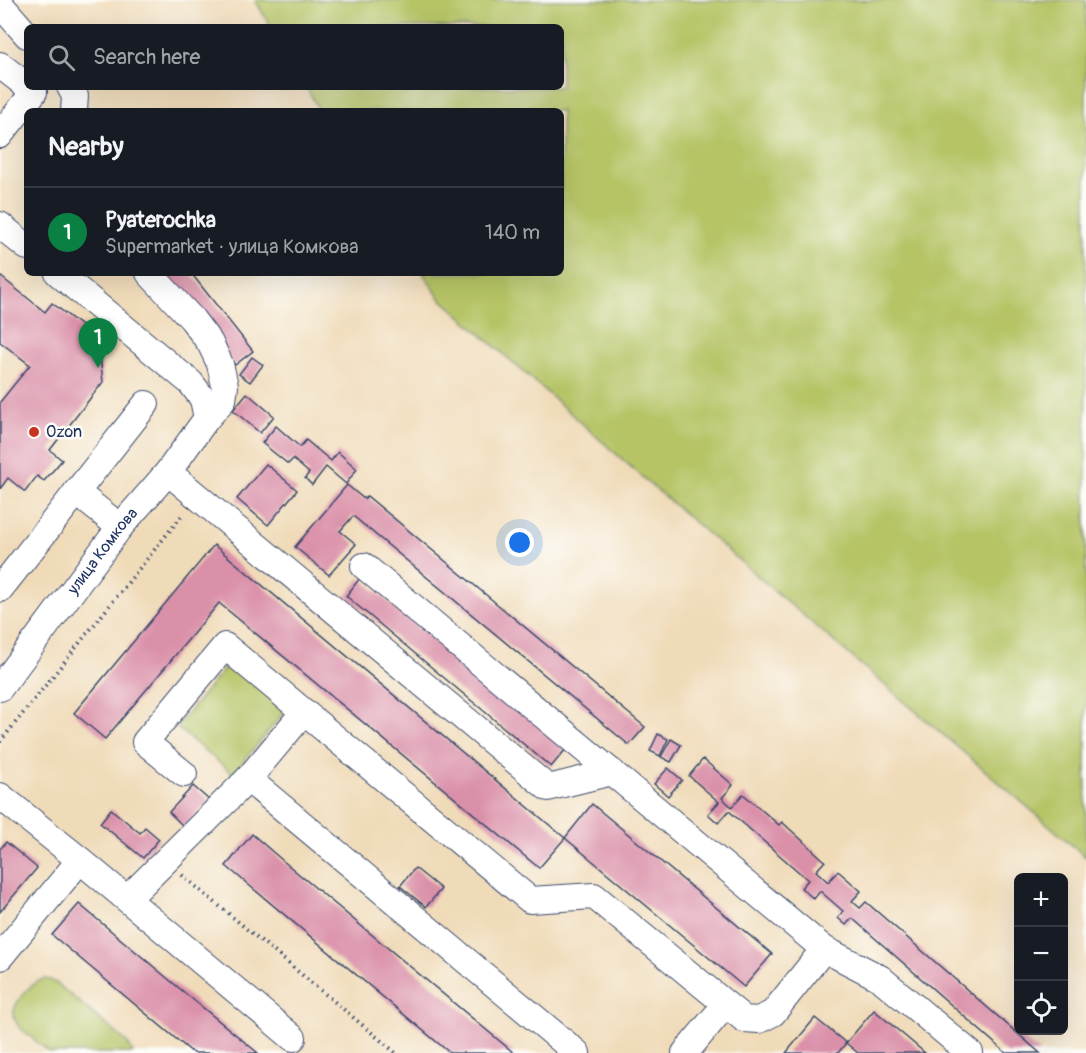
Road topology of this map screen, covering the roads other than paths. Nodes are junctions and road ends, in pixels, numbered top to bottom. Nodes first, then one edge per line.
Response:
1 (0, 4) edge
2 (24, 32) edge
3 (0, 65) edge
4 (24, 85) edge
5 (31, 90) edge
6 (72, 90) edge
7 (74, 108) edge
8 (0, 135) edge
9 (2, 231) edge
10 (24, 245) edge
11 (62, 276) edge
12 (152, 276) edge
13 (146, 404) dead end
14 (207, 418) junction
15 (168, 472) junction
16 (76, 492) junction
17 (120, 527) junction
18 (364, 566) dead end
19 (0, 589) edge
20 (0, 688) edge
21 (304, 712) junction
22 (612, 772) junction
23 (184, 774) dead end
24 (248, 779) junction
25 (0, 796) edge
26 (80, 860) junction
27 (127, 899) junction
28 (824, 949) junction
29 (0, 957) edge
30 (725, 1005) junction
31 (293, 1038) dead end
32 (577, 1053) edge
33 (685, 1053) edge
34 (970, 1053) edge

1 - 2 street
3 - 4 street
5 - 8 street
6 - 7 street
9 - 10 street
11 - 14 street
12 - 14 street, улица Комкова
13 - 16 street
14 - 15 street, улица Комкова
15 - 17 street, улица Комкова
15 - 22 street
16 - 17 street
16 - 19 street
17 - 20 street, улица Комкова
18 - 22 street
21 - 23 street
21 - 24 street
21 - 30 street
22 - 28 street
24 - 27 street
24 - 32 street
25 - 26 street
26 - 27 street
26 - 29 street
27 - 31 street
28 - 30 street
28 - 34 street
30 - 33 street

